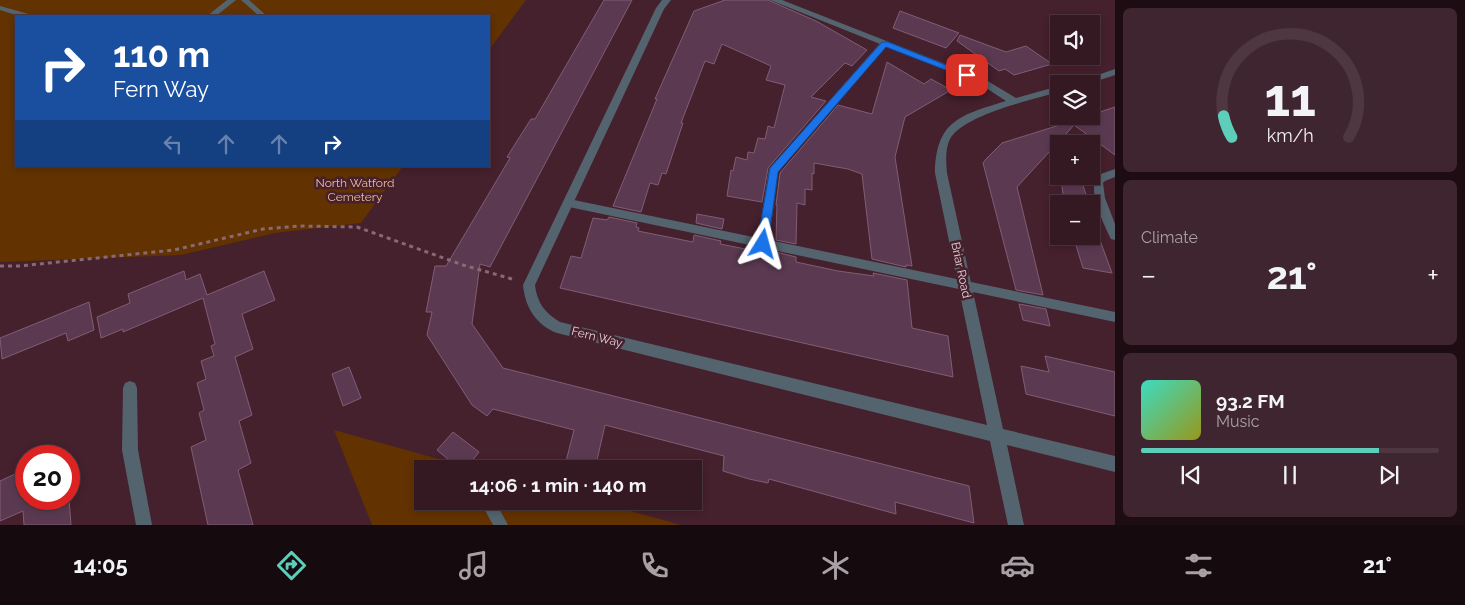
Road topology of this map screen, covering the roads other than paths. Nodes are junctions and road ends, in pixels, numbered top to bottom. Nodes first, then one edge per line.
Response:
1 (232, 0) edge
2 (245, 0) edge
3 (667, 0) edge
4 (774, 0) edge
5 (0, 8) edge
6 (23, 15) edge
7 (212, 15) edge
8 (262, 15) edge
9 (885, 43) junction
10 (1113, 75) edge
11 (1100, 78) edge
12 (1050, 92) edge
13 (1016, 102) junction
14 (1115, 173) edge
15 (570, 203) junction
16 (1115, 236) edge
17 (763, 244) junction
18 (964, 285) junction
19 (1115, 317) edge
20 (130, 388) dead end
21 (997, 436) junction
22 (1115, 464) edge
23 (492, 510) edge
24 (144, 525) edge
25 (501, 525) edge
26 (1016, 525) edge

1 - 7 lane
2 - 8 lane
3 - 15 street
4 - 9 street
5 - 6 lane
9 - 13 street
9 - 17 lane
10 - 11 street
12 - 13 street, Briar Road
13 - 18 street, Briar Road
14 - 16 lane
15 - 17 lane
15 - 21 street, Fern Way
17 - 18 lane
18 - 19 lane
18 - 21 street, Briar Road
20 - 24 street
21 - 22 street, Fern Way
21 - 26 street, Briar Road
23 - 25 lane

